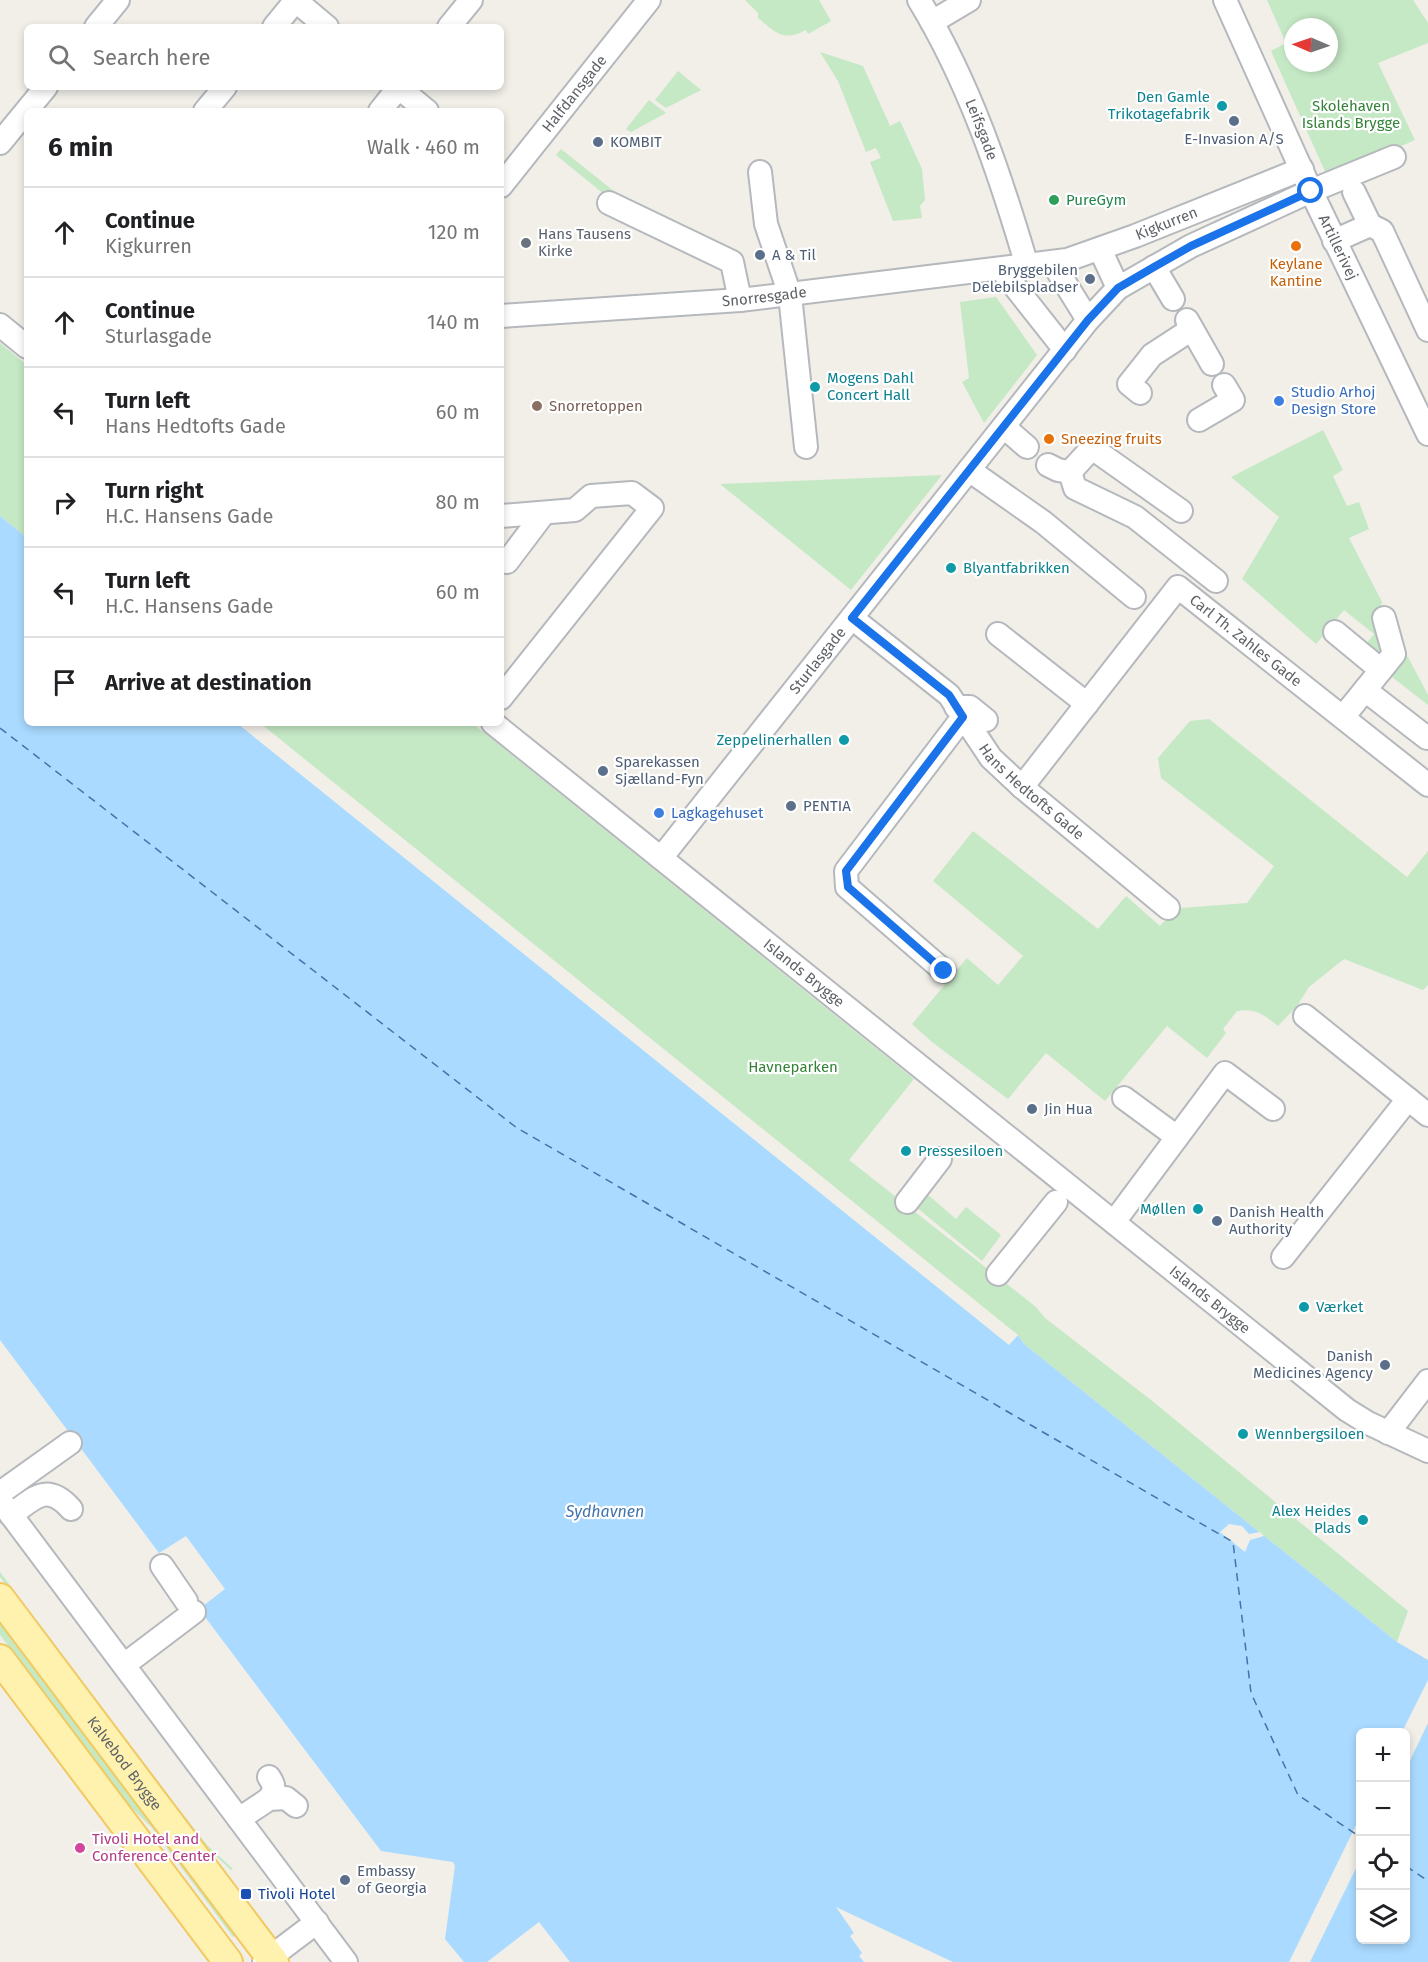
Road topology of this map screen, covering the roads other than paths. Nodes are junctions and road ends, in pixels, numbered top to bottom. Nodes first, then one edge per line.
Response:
1 (118, 0) edge
2 (296, 0) edge
3 (649, 0) edge
4 (919, 0) edge
5 (969, 0) edge
6 (1225, 0) edge
7 (469, 1) edge
8 (932, 22) junction
9 (98, 24) edge
10 (276, 24) edge
11 (324, 24) edge
12 (451, 24) edge
13 (44, 90) edge
14 (222, 90) edge
15 (397, 90) edge
16 (402, 90) edge
17 (29, 108) edge
18 (208, 108) edge
19 (382, 108) edge
20 (424, 108) edge
21 (24, 114) edge
22 (0, 143) edge
23 (1394, 157) dead end
24 (1302, 169) junction
25 (760, 172) dead end
26 (504, 177) edge
27 (1311, 191) junction
28 (1354, 192) dead end
29 (609, 203) dead end
30 (1370, 225) junction
31 (1334, 240) junction
32 (1100, 249) junction
33 (1052, 262) junction
34 (1027, 266) junction
35 (1154, 267) junction
36 (1001, 269) junction
37 (1118, 288) junction
38 (790, 295) junction
39 (1173, 299) dead end
40 (740, 300) junction
41 (504, 316) edge
42 (1088, 320) junction
43 (0, 326) edge
44 (1428, 330) edge
45 (24, 338) edge
46 (1065, 350) junction
47 (1212, 364) dead end
48 (1224, 385) dead end
49 (1140, 393) dead end
50 (1421, 402) edge
51 (1199, 420) dead end
52 (1004, 426) junction
53 (1427, 430) edge
54 (806, 447) dead end
55 (1027, 447) dead end
56 (1048, 465) dead end
57 (969, 470) junction
58 (1070, 472) junction
59 (1181, 511) dead end
60 (544, 513) junction
61 (504, 516) edge
62 (504, 560) edge
63 (1216, 581) dead end
64 (1134, 597) dead end
65 (852, 618) junction
66 (1384, 618) dead end
67 (1335, 632) dead end
68 (998, 634) dead end
69 (1381, 670) junction
70 (1365, 690) junction
71 (504, 694) edge
72 (1087, 704) junction
73 (959, 712) junction
74 (1343, 717) junction
75 (986, 720) dead end
76 (497, 726) edge
77 (1427, 738) edge
78 (1428, 785) edge
79 (1022, 787) junction
80 (661, 858) junction
81 (1168, 908) dead end
82 (944, 971) dead end
83 (1305, 1016) dead end
84 (1124, 1098) dead end
85 (1408, 1099) junction
86 (1273, 1109) dead end
87 (1428, 1115) edge
88 (1177, 1137) junction
89 (940, 1159) dead end
90 (907, 1202) dead end
91 (1056, 1202) dead end
92 (1114, 1222) junction
93 (1283, 1257) dead end
94 (998, 1274) dead end
95 (1428, 1381) edge
96 (1388, 1433) junction
97 (70, 1443) dead end
98 (1428, 1451) edge
99 (0, 1494) edge
100 (5, 1508) edge
101 (71, 1509) dead end
102 (162, 1566) dead end
103 (0, 1598) edge
104 (0, 1659) edge
105 (124, 1665) junction
106 (296, 1806) dead end
107 (239, 1819) junction
108 (317, 1922) junction
109 (270, 1961) edge
110 (228, 1962) edge
111 (346, 1962) edge

1 - 9 street
2 - 10 street
2 - 11 street
3 - 26 street, Halfdansgade
4 - 8 street, Leifsgade
5 - 8 street
6 - 24 street, Artillerivej
7 - 12 street
8 - 34 street, Leifsgade
13 - 17 street
14 - 18 street
15 - 19 street
16 - 20 street
21 - 22 street
23 - 27 street, Kigkurren
24 - 27 street, Artillerivej
24 - 32 street, Kigkurren
25 - 38 street
27 - 31 street, Artillerivej
27 - 35 street, Kigkurren
28 - 30 street
29 - 40 street
30 - 31 street
30 - 44 street
31 - 50 street, Artillerivej
32 - 33 street, Kigkurren
32 - 37 street
33 - 34 street, Kigkurren
33 - 42 street
34 - 36 street, Snorresgade
35 - 37 street, Kigkurren
35 - 39 street
36 - 38 street, Snorresgade
36 - 46 street
37 - 42 street, Kigkurren
38 - 40 street, Snorresgade
38 - 54 street
40 - 41 street, Snorresgade
42 - 46 street, Kigkurren
43 - 45 street
46 - 52 street, Sturlasgade
47 - 49 street
48 - 51 street
50 - 53 street, Artillerivej
52 - 55 street
52 - 57 street, Sturlasgade
56 - 58 street
57 - 64 street
57 - 65 street, Sturlasgade
58 - 59 street
58 - 63 street
60 - 61 street
60 - 62 street
60 - 71 street
65 - 73 street, Hans Hedtofts Gade
65 - 80 street, Sturlasgade
66 - 69 street
67 - 69 street
68 - 72 street
69 - 70 street
70 - 74 street
70 - 77 street
72 - 74 street, Carl Th. Zahles Gade
72 - 79 street, Carl Th. Zahles Gade
73 - 75 street
73 - 79 street, Hans Hedtofts Gade
73 - 82 street
74 - 78 street, Carl Th. Zahles Gade
76 - 80 street, Islands Brygge
79 - 81 street, Hans Hedtofts Gade
80 - 92 street, Islands Brygge
83 - 85 street
84 - 88 street
85 - 87 street
85 - 93 street
86 - 88 street
88 - 92 street
89 - 90 street
91 - 94 street
92 - 96 street, Islands Brygge
95 - 96 street
96 - 98 street, Islands Brygge
97 - 99 street
100 - 101 street
100 - 105 street
102 - 105 street
103 - 109 main road, Kalvebod Brygge
104 - 110 main road
105 - 107 street
106 - 107 street
107 - 108 street
108 - 109 street, Kalvebod Brygge
108 - 111 street

